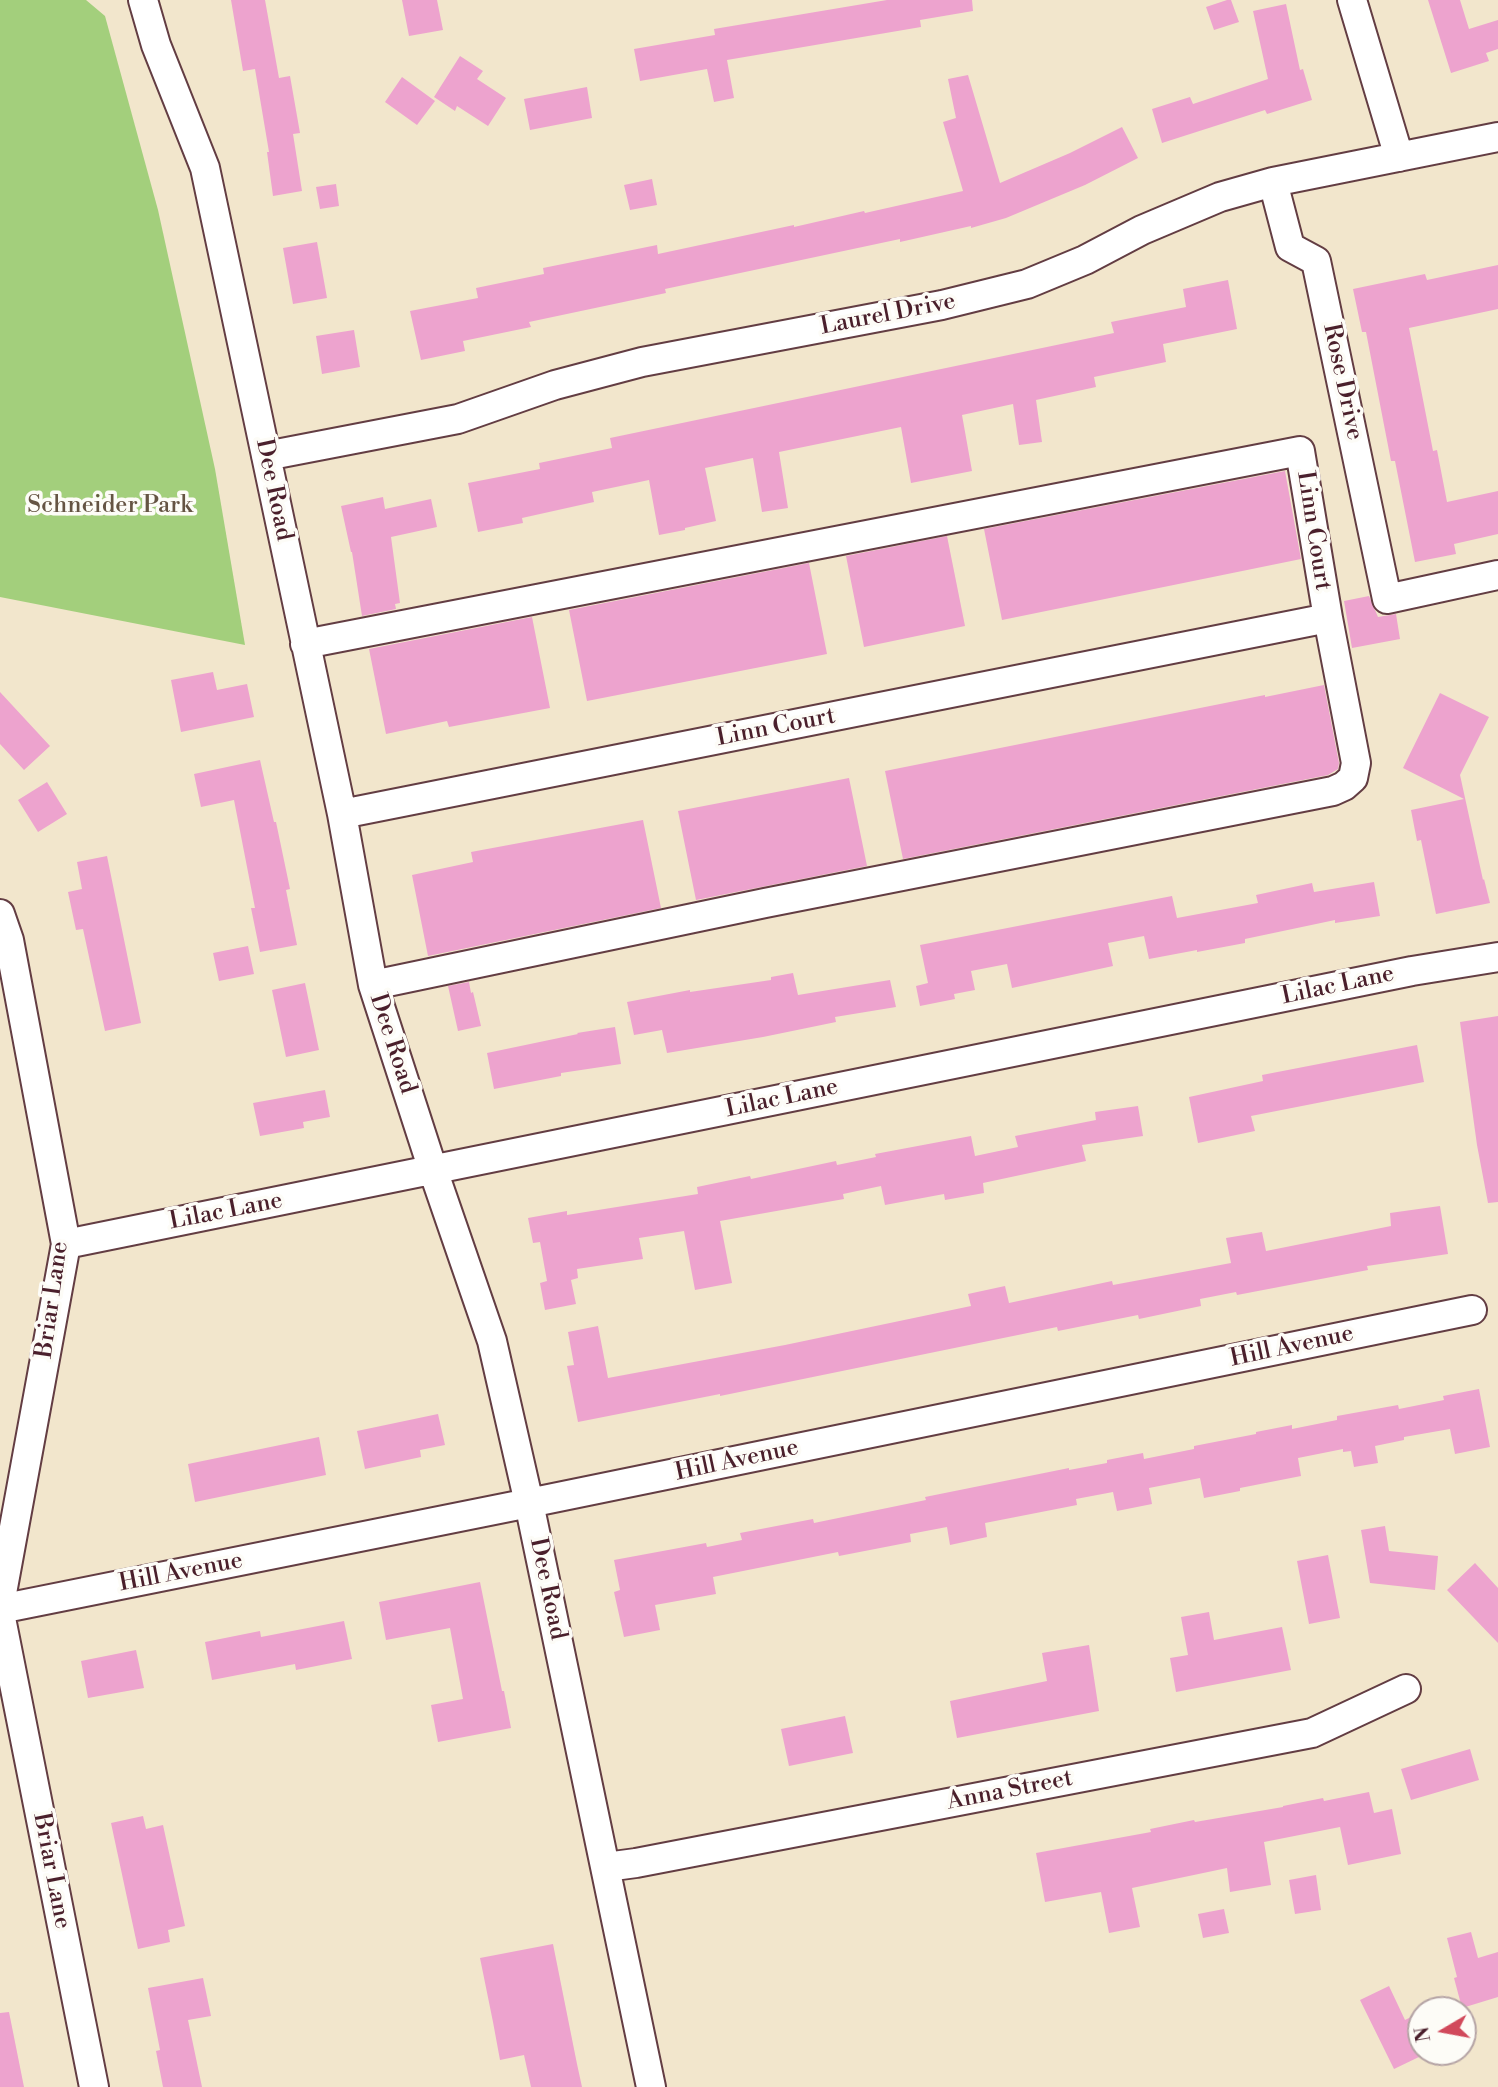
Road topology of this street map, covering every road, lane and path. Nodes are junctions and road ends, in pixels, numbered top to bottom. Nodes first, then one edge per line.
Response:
1 (143, 0) edge
2 (1352, 0) edge
3 (1498, 137) edge
4 (1399, 157) junction
5 (1273, 182) junction
6 (266, 456) junction
7 (1498, 575) edge
8 (1328, 618) junction
9 (306, 644) junction
10 (342, 814) junction
11 (0, 915) edge
12 (1498, 957) edge
13 (373, 985) junction
14 (433, 1170) junction
15 (66, 1244) junction
16 (1472, 1310) dead end
17 (529, 1503) junction
18 (0, 1609) edge
19 (1406, 1689) dead end
20 (606, 1867) junction
21 (94, 2087) edge
22 (652, 2087) edge

1 - 6 street, Dee Road
2 - 4 street
3 - 4 street, Laurel Drive
4 - 5 street, Laurel Drive
5 - 6 street, Laurel Drive
5 - 7 street, Rose Drive
6 - 9 street, Dee Road
8 - 9 street, Linn Court
8 - 10 street, Linn Court
8 - 13 street
9 - 10 street, Dee Road
10 - 13 street, Dee Road
11 - 15 street, Briar Lane
12 - 14 street, Lilac Lane
13 - 14 street, Dee Road
14 - 15 street, Lilac Lane
14 - 17 street, Dee Road
15 - 18 street, Briar Lane
16 - 17 street, Hill Avenue
17 - 18 street, Hill Avenue
17 - 20 street, Dee Road
18 - 21 street, Briar Lane
19 - 20 street, Anna Street
20 - 22 street, Dee Road

